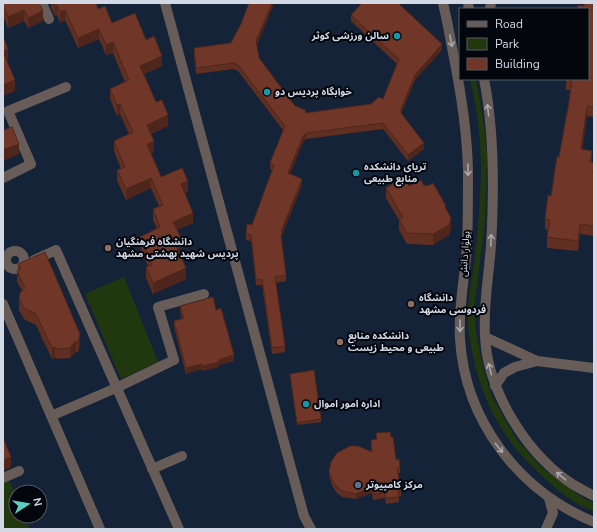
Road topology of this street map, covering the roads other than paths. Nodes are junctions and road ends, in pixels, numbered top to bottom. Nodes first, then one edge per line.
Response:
1 (42, 3) edge
2 (165, 3) edge
3 (443, 3) edge
4 (49, 19) dead end
5 (485, 81) edge
6 (66, 87) dead end
7 (3, 178) edge
8 (23, 264) edge
9 (204, 294) dead end
10 (3, 304) edge
11 (485, 337) junction
12 (537, 361) junction
13 (594, 368) edge
14 (495, 386) junction
15 (116, 388) junction
16 (51, 416) junction
17 (182, 456) dead end
18 (152, 469) junction
19 (19, 471) dead end
20 (3, 478) edge
21 (594, 496) edge
22 (549, 498) junction
23 (594, 522) edge
24 (100, 529) edge
25 (179, 529) edge
26 (311, 529) edge
27 (546, 529) edge

1 - 4 street
2 - 26 street
3 -> 22 street, بولوار دانش
11 -> 5 street
6 - 7 street
8 - 15 street
9 - 15 street
10 - 16 street
11 - 12 street
14 -> 11 street
12 - 13 street
12 - 14 street
21 -> 14 street
15 - 16 street
15 - 18 street
16 - 24 street
17 - 18 street
18 - 25 street
19 - 20 street
22 - 23 street, بولوار دانش
22 - 27 street

